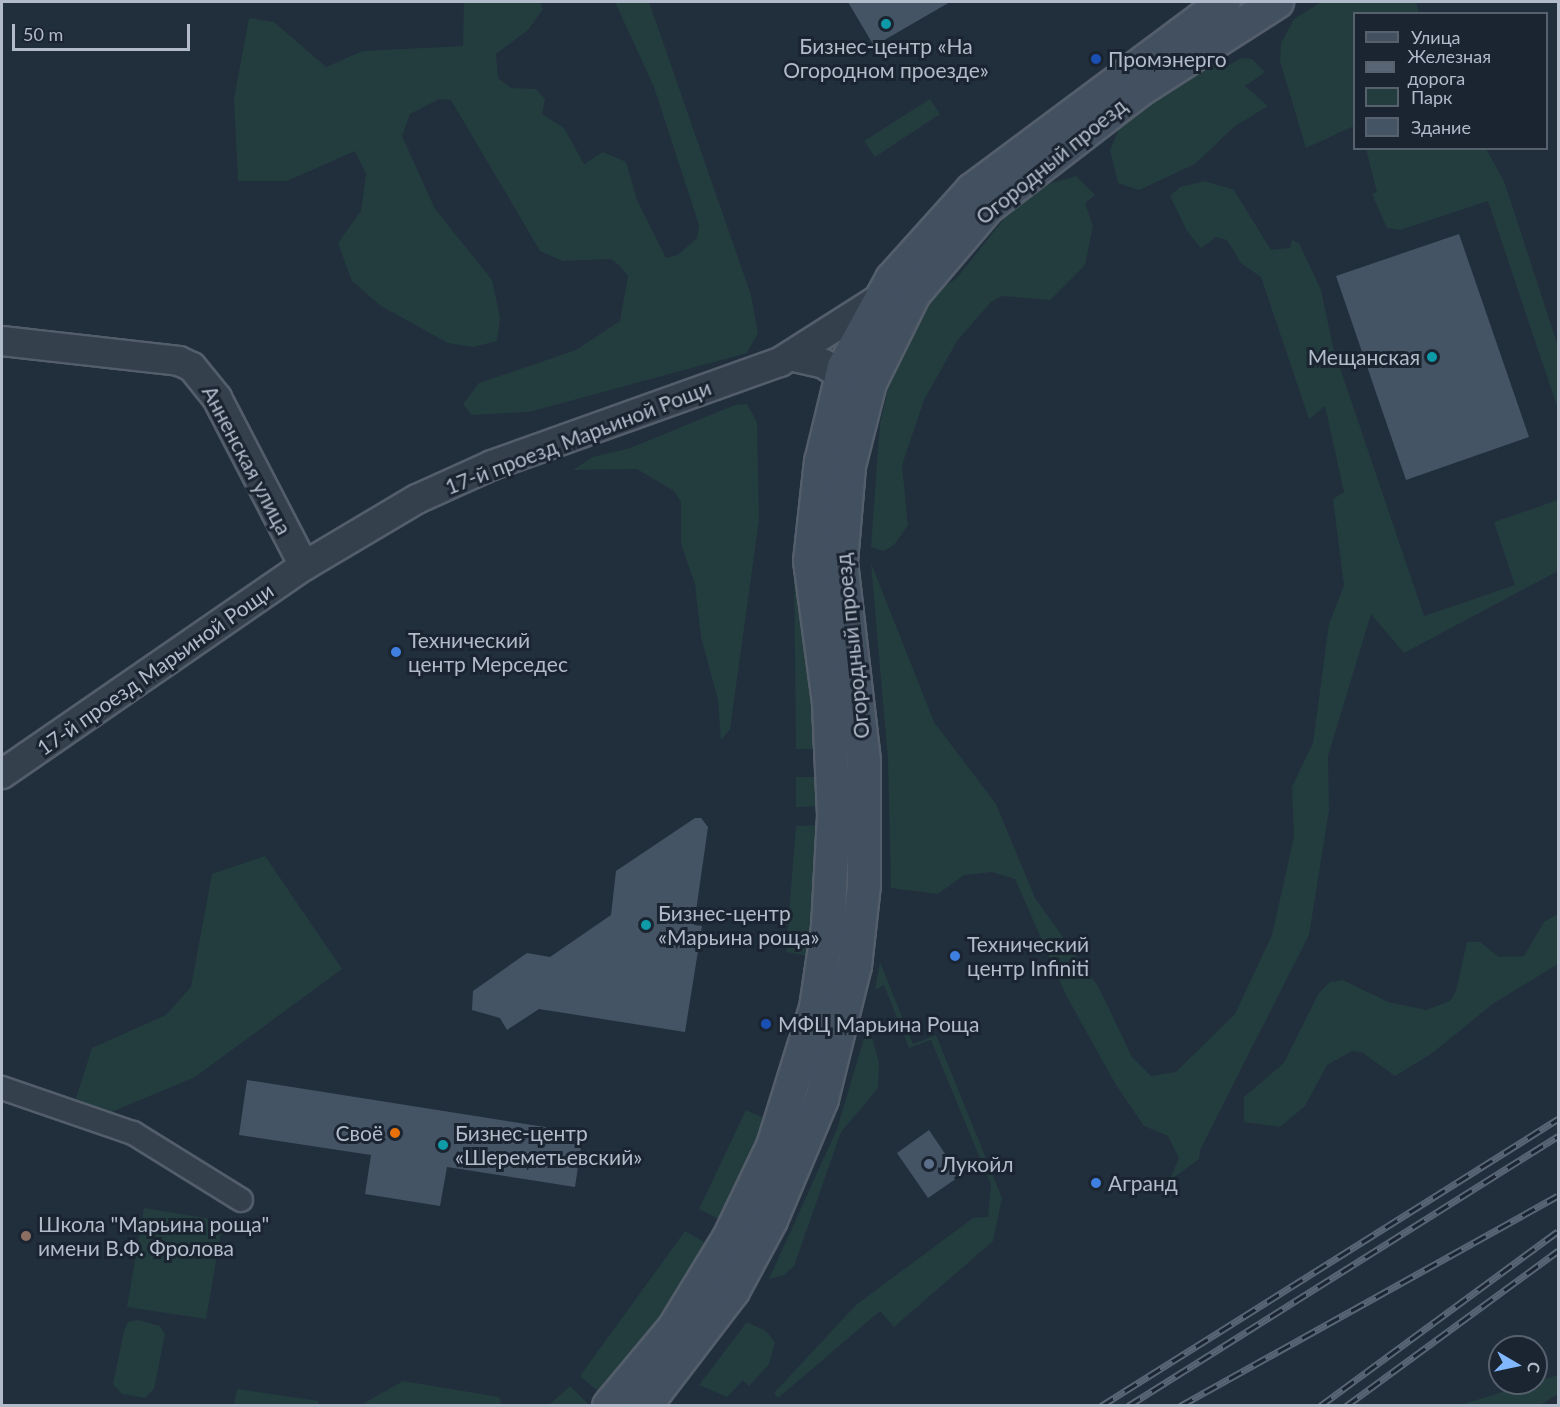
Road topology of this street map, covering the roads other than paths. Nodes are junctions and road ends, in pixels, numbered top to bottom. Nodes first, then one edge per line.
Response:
1 (1224, 2) edge
2 (1277, 2) edge
3 (949, 248) junction
4 (876, 302) junction
5 (2, 341) edge
6 (785, 359) junction
7 (844, 399) junction
8 (304, 567) junction
9 (2, 774) edge
10 (2, 1088) edge
11 (241, 1200) dead end
12 (609, 1406) edge
13 (645, 1406) edge

1 - 4 main road, Огородный проезд
2 - 3 main road, Огородный проезд
3 - 4 street, 17-й проезд Марьиной Рощи
3 - 7 main road, Огородный проезд
4 - 6 street, 17-й проезд Марьиной Рощи
4 - 7 main road, Огородный проезд
5 - 8 street, Анненская улица
6 - 7 street
6 - 8 street, 17-й проезд Марьиной Рощи
7 - 12 main road, Огородный проезд
7 - 13 main road, Огородный проезд
8 - 9 street, 17-й проезд Марьиной Рощи
10 - 11 street

